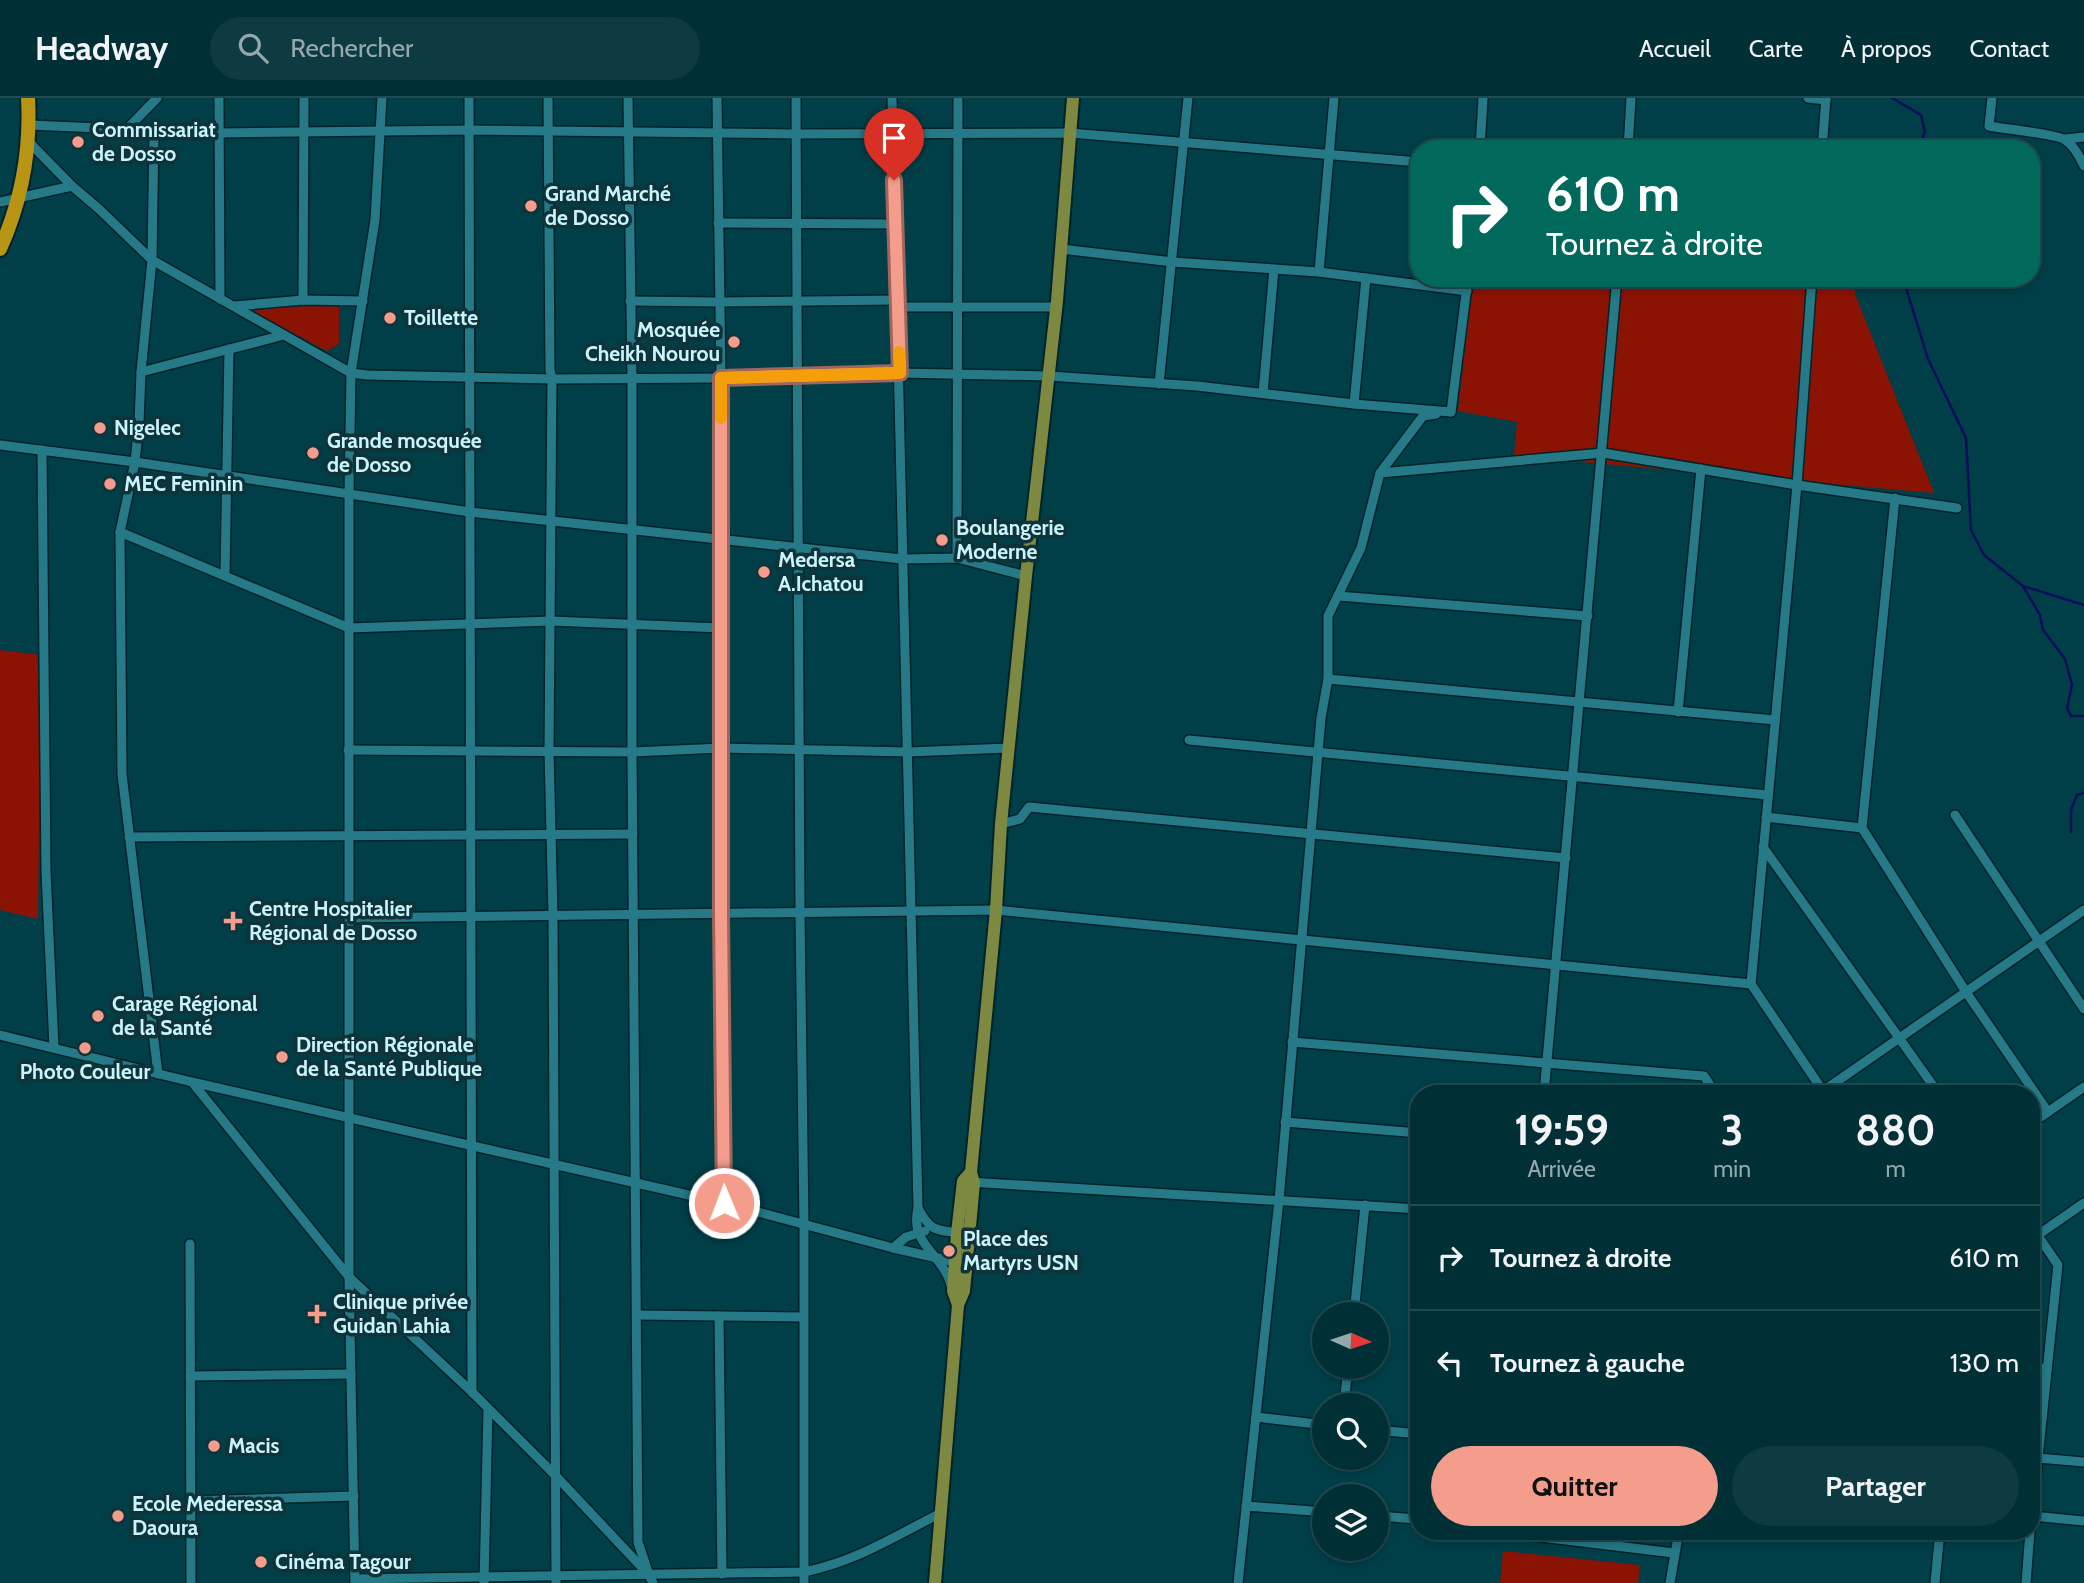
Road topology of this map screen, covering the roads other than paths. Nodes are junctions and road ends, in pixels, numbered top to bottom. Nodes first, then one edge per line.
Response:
1 (28, 98) edge
2 (157, 98) edge
3 (219, 98) edge
4 (304, 98) edge
5 (382, 98) edge
6 (469, 98) edge
7 (548, 98) edge
8 (628, 98) edge
9 (717, 98) edge
10 (796, 98) edge
11 (892, 98) edge
12 (958, 98) edge
13 (1073, 98) edge
14 (1188, 98) edge
15 (1334, 98) edge
16 (1483, 98) edge
17 (1631, 98) edge
18 (1808, 98) edge
19 (1992, 98) edge
20 (1826, 99) edge
21 (29, 125) junction
22 (126, 130) junction
23 (469, 130) junction
24 (548, 131) junction
25 (628, 131) junction
26 (153, 132) junction
27 (304, 132) junction
28 (218, 133) junction
29 (381, 133) junction
30 (1070, 133) junction
31 (717, 134) junction
32 (797, 134) junction
33 (958, 134) junction
34 (893, 135) junction
35 (2084, 137) edge
36 (2065, 139) junction
37 (1481, 140) edge
38 (1629, 140) edge
39 (1823, 140) edge
40 (28, 141) junction
41 (1183, 142) junction
42 (1329, 155) junction
43 (1410, 161) edge
44 (2084, 166) edge
45 (72, 186) junction
46 (19, 199) junction
47 (0, 202) edge
48 (719, 223) junction
49 (795, 223) junction
50 (895, 224) junction
51 (0, 249) edge
52 (1061, 249) junction
53 (152, 260) junction
54 (1173, 262) junction
55 (1274, 269) junction
56 (1319, 272) junction
57 (1366, 278) junction
58 (1410, 284) edge
59 (1431, 287) edge
60 (1467, 287) edge
61 (1616, 287) edge
62 (1811, 287) edge
63 (1467, 292) junction
64 (220, 299) junction
65 (303, 300) junction
66 (363, 301) junction
67 (630, 301) junction
68 (795, 301) junction
69 (719, 302) junction
70 (897, 304) junction
71 (233, 306) junction
72 (958, 307) junction
73 (1056, 307) junction
74 (284, 335) junction
75 (229, 349) junction
76 (141, 372) junction
77 (352, 373) junction
78 (900, 373) junction
79 (798, 374) junction
80 (959, 374) junction
81 (1049, 376) junction
82 (470, 377) junction
83 (632, 378) junction
84 (721, 378) junction
85 (552, 379) junction
86 (1159, 384) junction
87 (1263, 393) junction
88 (1354, 404) junction
89 (1451, 412) junction
90 (0, 445) edge
91 (42, 450) junction
92 (1603, 453) junction
93 (135, 461) junction
94 (1701, 469) junction
95 (1380, 473) junction
96 (228, 475) junction
97 (1797, 485) junction
98 (349, 494) junction
99 (1895, 498) junction
100 (1957, 508) dead end
101 (470, 512) junction
102 (551, 521) junction
103 (631, 530) junction
104 (120, 532) junction
105 (721, 539) junction
106 (797, 547) junction
107 (957, 558) junction
108 (902, 559) junction
109 (225, 576) junction
110 (1026, 576) junction
111 (1338, 596) junction
112 (1588, 616) junction
113 (551, 621) junction
114 (470, 622) junction
115 (632, 625) junction
116 (349, 628) junction
117 (721, 628) junction
118 (1328, 679) junction
119 (1578, 702) junction
120 (1678, 712) junction
121 (1775, 720) junction
122 (1189, 740) dead end
123 (722, 748) junction
124 (1008, 748) junction
125 (348, 750) junction
126 (470, 751) junction
127 (549, 751) junction
128 (799, 751) junction
129 (632, 752) junction
130 (908, 752) junction
131 (1318, 752) junction
132 (1573, 776) junction
133 (1768, 795) junction
134 (1955, 815) dead end
135 (1766, 817) junction
136 (1001, 824) junction
137 (1862, 828) junction
138 (1310, 833) junction
139 (552, 834) junction
140 (633, 834) junction
141 (471, 835) junction
142 (349, 836) junction
143 (129, 837) junction
144 (1763, 847) junction
145 (1566, 858) junction
146 (996, 910) junction
147 (912, 911) junction
148 (2084, 911) edge
149 (800, 912) junction
150 (721, 913) junction
151 (634, 914) junction
152 (553, 915) junction
153 (471, 916) junction
154 (349, 918) junction
155 (1300, 940) junction
156 (2039, 942) junction
157 (1557, 966) junction
158 (1751, 984) junction
159 (1966, 992) junction
160 (2084, 1009) edge
161 (0, 1035) edge
162 (1900, 1038) junction
163 (1292, 1042) junction
164 (54, 1048) junction
165 (1547, 1061) junction
166 (158, 1074) junction
167 (192, 1082) junction
168 (1545, 1085) edge
169 (1710, 1085) edge
170 (1819, 1085) edge
171 (1834, 1085) edge
172 (1933, 1085) edge
173 (2030, 1085) edge
174 (2084, 1087) edge
175 (2040, 1100) edge
176 (2048, 1112) junction
177 (349, 1117) junction
178 (2040, 1118) edge
179 (1285, 1122) junction
180 (1410, 1132) edge
181 (472, 1146) junction
182 (555, 1164) junction
183 (970, 1179) junction
184 (636, 1183) junction
185 (1279, 1200) junction
186 (724, 1203) junction
187 (2084, 1203) edge
188 (1365, 1205) junction
189 (918, 1208) junction
190 (1410, 1208) edge
191 (804, 1224) junction
192 (917, 1228) junction
193 (933, 1229) junction
194 (963, 1234) junction
195 (2040, 1234) edge
196 (2040, 1243) edge
197 (190, 1244) dead end
198 (892, 1248) junction
199 (933, 1256) junction
200 (960, 1263) junction
201 (349, 1278) junction
202 (953, 1291) junction
203 (1355, 1302) edge
204 (958, 1305) junction
205 (637, 1315) junction
206 (719, 1316) junction
207 (803, 1317) junction
208 (2040, 1368) edge
209 (2047, 1369) junction
210 (351, 1374) junction
211 (190, 1376) junction
212 (472, 1392) junction
213 (488, 1409) junction
214 (1256, 1418) junction
215 (1312, 1423) edge
216 (1389, 1431) edge
217 (1410, 1433) edge
218 (2040, 1438) edge
219 (2040, 1458) edge
220 (2084, 1462) edge
221 (555, 1475) junction
222 (354, 1496) junction
223 (191, 1501) junction
224 (1246, 1506) junction
225 (1312, 1511) edge
226 (941, 1513) junction
227 (1389, 1517) edge
228 (2040, 1517) edge
229 (1410, 1518) edge
230 (2084, 1521) edge
231 (1564, 1540) edge
232 (1588, 1540) edge
233 (1677, 1540) edge
234 (1939, 1540) edge
235 (2029, 1540) edge
236 (1588, 1543) junction
237 (1674, 1553) junction
238 (804, 1572) junction
239 (722, 1574) junction
240 (556, 1579) edge
241 (651, 1579) edge
242 (484, 1580) edge
243 (355, 1581) edge
244 (191, 1583) edge
245 (804, 1583) edge
246 (934, 1583) edge
247 (1238, 1583) edge
248 (1670, 1583) edge
249 (1935, 1583) edge
250 (2026, 1583) edge

1 - 21 highway
2 - 22 street
3 - 28 street
4 - 27 street
5 - 29 street
6 - 23 street
7 - 24 street
8 - 25 street
9 - 31 street
10 - 32 street
11 - 34 street
12 - 33 street
13 - 30 main road
14 - 41 street
15 - 42 street
16 - 37 street
17 - 38 street
18 - 20 street
19 - 36 street
20 - 39 street
21 - 22 street
21 - 40 highway
22 - 26 street
23 - 24 street
23 - 29 street
23 - 82 street
24 - 25 street
24 - 85 street
25 - 31 street
25 - 67 street
26 - 28 street
26 - 53 street
27 - 28 street
27 - 29 street
27 - 65 street
28 - 64 street
29 - 66 street
30 - 33 street
30 - 41 street
30 - 52 main road
31 - 32 street
31 - 48 street
32 - 34 street
32 - 49 street
33 - 34 street
33 - 72 street
34 - 50 street
35 - 36 street
36 - 44 street
40 - 45 street
40 - 46 highway
41 - 42 street
41 - 54 street
42 - 43 street
42 - 56 street
45 - 46 street
45 - 53 street
46 - 47 street
46 - 51 highway
48 - 49 street
48 - 69 street
49 - 50 street
49 - 68 street
50 - 70 street
52 - 54 street
52 - 73 main road
53 - 64 street
53 - 76 street
54 - 55 street
54 - 86 street
55 - 56 street
55 - 87 street
56 - 57 street
57 - 58 street
57 - 88 street
59 - 63 street
60 - 63 street
61 - 92 street
62 - 97 street
63 - 89 street
64 - 71 street
65 - 66 street
65 - 71 street
66 - 77 street
67 - 69 street
67 - 83 street
68 - 69 street
68 - 70 street
68 - 79 street
69 - 84 street
70 - 72 street
70 - 78 street
71 - 74 street
72 - 73 street
72 - 80 street
73 - 81 main road
74 - 75 street
74 - 77 street
75 - 76 street
75 - 96 street
76 - 93 street
77 - 82 street
77 - 98 street
78 - 79 street
78 - 80 street
78 - 108 street
79 - 84 street
79 - 106 street
80 - 81 street
80 - 107 street
81 - 86 street
81 - 110 main road
82 - 85 street
82 - 101 street
83 - 84 street
83 - 85 street
83 - 103 street
84 - 105 street
85 - 102 street
86 - 87 street
87 - 88 street
88 - 89 street
89 - 95 street
90 - 91 street
91 - 93 street
91 - 164 street
92 - 94 street
92 - 95 street
92 - 112 street
93 - 96 street
93 - 104 street
94 - 97 street
94 - 120 street
95 - 111 street
96 - 98 street
96 - 109 street
97 - 99 street
97 - 121 street
98 - 101 street
98 - 116 street
99 - 100 street
99 - 137 street
101 - 102 street
101 - 114 street
102 - 103 street
102 - 113 street
103 - 105 street
103 - 115 street
104 - 109 street
104 - 143 street
105 - 106 street
105 - 117 street
106 - 108 street
106 - 128 street
107 - 108 street
107 - 110 street
108 - 130 street
109 - 116 street
110 - 124 main road
111 - 112 street
111 - 118 street
112 - 119 street
113 - 114 street
113 - 115 street
113 - 127 street
114 - 116 street
114 - 126 street
115 - 117 street
115 - 129 street
116 - 125 street
117 - 123 street
118 - 119 street
118 - 131 street
119 - 120 street
119 - 132 street
120 - 121 street
121 - 133 street
122 - 131 street
123 - 128 street
123 - 129 street
123 - 150 street
124 - 130 street
124 - 136 main road
125 - 126 street
125 - 142 street
126 - 127 street
126 - 141 street
127 - 129 street
127 - 139 street
128 - 130 street
128 - 149 street
129 - 140 street
130 - 147 street
131 - 132 street
131 - 138 street
132 - 133 street
132 - 145 street
133 - 135 street
134 - 156 street
135 - 137 street
135 - 144 street
136 - 138 street
136 - 146 main road
137 - 159 street
138 - 145 street
138 - 155 street
139 - 140 street
139 - 141 street
139 - 152 street
140 - 151 street
141 - 142 street
141 - 153 street
142 - 143 street
142 - 154 street
143 - 166 street
144 - 158 street
144 - 162 street
145 - 157 street
146 - 147 street
146 - 155 street
146 - 183 main road
147 - 149 street
147 - 189 street
148 - 156 street
149 - 150 street
149 - 191 street
150 - 151 street
150 - 186 street
151 - 152 street
151 - 184 street
152 - 153 street
152 - 182 street
153 - 154 street
153 - 181 street
154 - 177 street
155 - 157 street
155 - 163 street
156 - 159 street
156 - 160 street
157 - 158 street
157 - 165 street
158 - 170 street
159 - 162 street
159 - 173 street
161 - 164 street
162 - 171 street
162 - 172 street
163 - 165 street
163 - 179 street
164 - 166 street
165 - 168 street
165 - 169 street
166 - 167 street
167 - 177 street
167 - 201 street
174 - 176 street
175 - 176 street
176 - 178 street
177 - 181 street
177 - 201 street
179 - 180 street
179 - 185 street
181 - 182 street
181 - 212 street
182 - 184 street
182 - 221 street
183 - 185 street
183 - 194 main road
184 - 186 street
184 - 205 street
185 - 188 street
185 - 214 street
186 - 191 street
187 - 195 street
188 - 190 street
188 - 203 street
189 - 192 street
189 - 193 street
191 - 198 street
191 - 207 street
192 - 193 street
192 - 198 street
192 - 199 street
193 - 194 street
194 - 200 main road
196 - 209 street
197 - 211 street
198 - 199 street
199 - 200 street
199 - 202 street
200 - 202 main road
200 - 204 main road
201 - 210 street
201 - 212 street
202 - 204 main road
204 - 226 main road
205 - 206 street
205 - 241 street
206 - 207 street
206 - 239 street
207 - 238 street
208 - 209 street
209 - 218 street
210 - 211 street
210 - 222 street
211 - 223 street
212 - 213 street
213 - 221 street
213 - 242 street
214 - 215 street
214 - 224 street
216 - 217 street
219 - 220 street
221 - 240 street
221 - 241 street
222 - 223 street
222 - 243 street
223 - 244 street
224 - 225 street
224 - 247 street
226 - 238 street
226 - 246 main road
227 - 229 street
228 - 230 street
231 - 236 street
232 - 236 street
233 - 237 street
234 - 249 street
235 - 250 street
236 - 237 street
237 - 248 street
238 - 239 street
238 - 245 street
239 - 241 street
240 - 241 street
240 - 242 street
242 - 243 street

